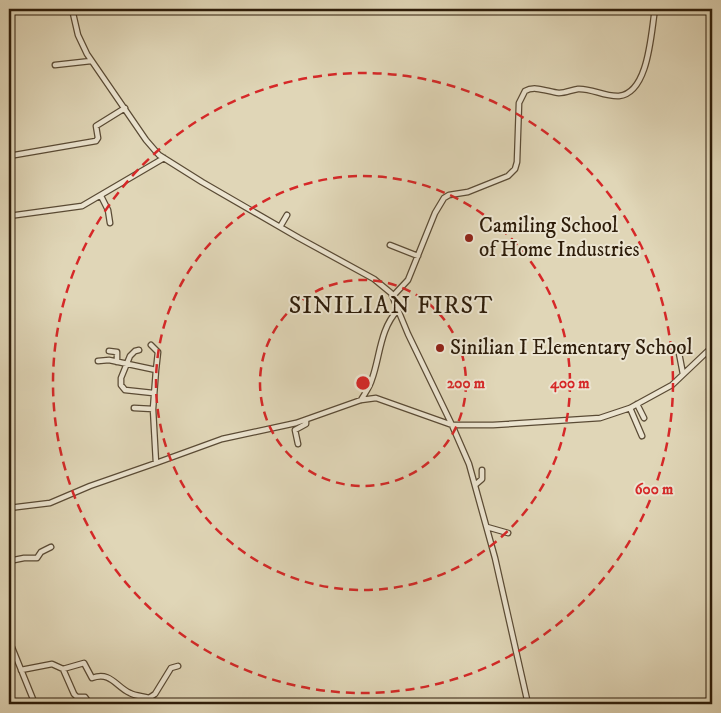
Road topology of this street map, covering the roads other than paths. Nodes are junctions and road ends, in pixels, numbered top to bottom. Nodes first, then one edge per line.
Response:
1 (72, 9) edge
2 (655, 9) edge
3 (91, 61) junction
4 (54, 65) dead end
5 (125, 108) junction
6 (9, 156) edge
7 (164, 158) junction
8 (101, 196) junction
9 (287, 215) dead end
10 (9, 216) edge
11 (110, 223) dead end
12 (280, 227) junction
13 (390, 245) dead end
14 (418, 256) junction
15 (393, 296) junction
16 (398, 310) junction
17 (151, 345) dead end
18 (712, 347) edge
19 (678, 348) dead end
20 (139, 350) dead end
21 (110, 351) dead end
22 (98, 361) dead end
23 (117, 362) junction
24 (128, 365) junction
25 (156, 370) junction
26 (683, 374) junction
27 (153, 393) junction
28 (362, 400) junction
29 (637, 404) junction
30 (134, 408) dead end
31 (630, 408) junction
32 (153, 409) junction
33 (644, 418) dead end
34 (306, 420) junction
35 (452, 424) junction
36 (642, 436) dead end
37 (298, 444) dead end
38 (156, 462) junction
39 (482, 470) dead end
40 (475, 485) junction
41 (9, 508) edge
42 (487, 527) junction
43 (508, 533) dead end
44 (51, 547) dead end
45 (9, 562) edge
46 (9, 640) edge
47 (178, 666) dead end
48 (63, 669) junction
49 (21, 670) junction
50 (34, 704) edge
51 (90, 704) edge
52 (528, 704) edge

1 - 3 street
2 - 14 street
3 - 4 street
3 - 5 street
5 - 6 street
5 - 7 street
7 - 8 street
7 - 12 street
8 - 10 street
8 - 11 street
9 - 12 street
12 - 15 street
13 - 14 street
14 - 15 street
15 - 16 street
16 - 28 street
16 - 35 street
17 - 25 street
18 - 26 street
19 - 26 street
20 - 24 street
21 - 23 street
22 - 23 street
23 - 24 street
24 - 25 street
24 - 27 street
25 - 27 street
26 - 29 street
27 - 32 street
28 - 34 street
28 - 35 street
29 - 31 street
29 - 33 street
30 - 32 street
31 - 35 street
31 - 36 street
32 - 38 street
34 - 37 street
34 - 38 street
35 - 40 street
38 - 41 street
39 - 40 street
40 - 42 street
42 - 43 street
42 - 52 street
44 - 45 street
46 - 49 street
47 - 48 street
48 - 49 street
48 - 51 street
49 - 50 street

